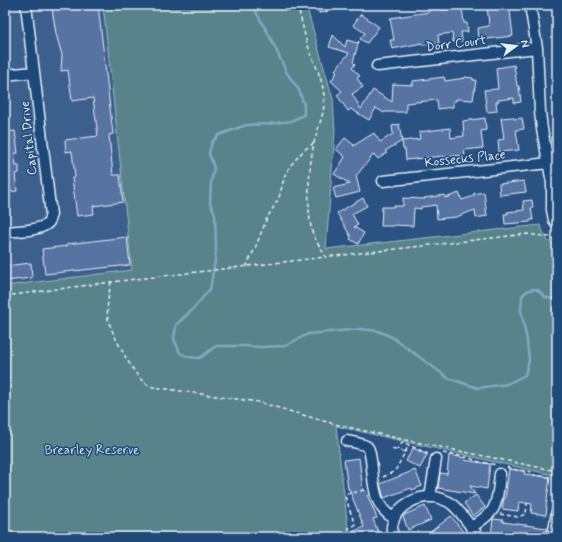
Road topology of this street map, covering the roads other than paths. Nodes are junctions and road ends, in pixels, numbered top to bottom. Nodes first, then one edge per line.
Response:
1 (26, 5) edge
2 (530, 5) edge
3 (537, 48) junction
4 (378, 66) dead end
5 (34, 72) junction
6 (5, 75) edge
7 (549, 163) junction
8 (383, 181) dead end
9 (557, 224) edge
10 (5, 232) edge
11 (347, 441) dead end
12 (434, 455) road end
13 (502, 469) road end
14 (430, 497) junction
15 (557, 511) edge
16 (394, 518) junction
17 (471, 528) junction
18 (392, 537) edge
19 (479, 537) edge
20 (553, 537) edge

1 - 5 street, Capital Drive
2 - 3 street
3 - 4 street, Dorr Court
3 - 7 street
5 - 6 street
5 - 10 street, Capital Drive
7 - 8 street, Kossecks Place
7 - 9 street
11 - 16 street
12 - 14 street
13 - 17 street
14 - 16 street
14 - 17 street
15 - 20 street
16 - 18 street
17 - 19 street

